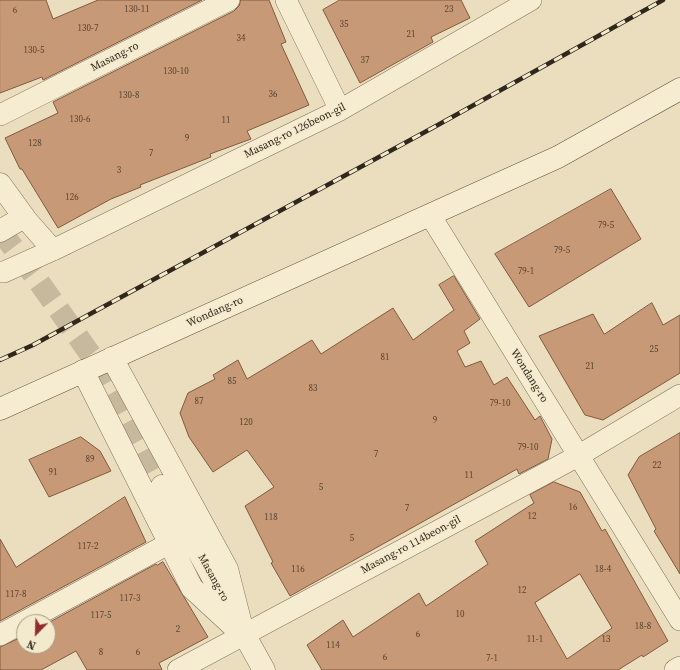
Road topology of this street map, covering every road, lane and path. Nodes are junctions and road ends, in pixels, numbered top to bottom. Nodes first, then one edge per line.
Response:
1 (230, 0) edge
2 (286, 0) edge
3 (531, 0) edge
4 (680, 89) edge
5 (340, 110) junction
6 (0, 115) edge
7 (0, 184) edge
8 (430, 215) junction
9 (24, 217) junction
10 (0, 231) edge
11 (53, 250) junction
12 (0, 272) edge
13 (112, 358) junction
14 (84, 371) junction
15 (680, 395) edge
16 (0, 409) edge
17 (578, 456) junction
18 (162, 486) tunnel mouth
19 (170, 543) junction
20 (39, 614) edge
21 (680, 620) edge
22 (16, 626) edge
23 (0, 635) edge
24 (244, 636) junction
25 (680, 667) edge
26 (178, 670) edge
27 (264, 670) edge
28 (675, 670) edge

1 - 6 street, Masang-ro
2 - 5 street
3 - 5 street, Masang-ro 126beon-gil
4 - 8 street, Wondang-ro
5 - 11 street, Masang-ro 126beon-gil
7 - 9 street
8 - 13 street, Wondang-ro
8 - 17 street, Wondang-ro
9 - 10 street
9 - 11 street
11 - 12 street, Masang-ro 126beon-gil
13 - 14 street, Wondang-ro
13 - 24 street
14 - 16 street, Wondang-ro
14 - 19 street
15 - 17 street, Masang-ro 114beon-gil
17 - 21 street
17 - 24 street, Masang-ro 114beon-gil
18 - 24 street, Masang-ro
19 - 20 street
19 - 24 street
22 - 23 street
24 - 26 street, Masang-ro 114beon-gil
24 - 27 street, Masang-ro
25 - 28 street

